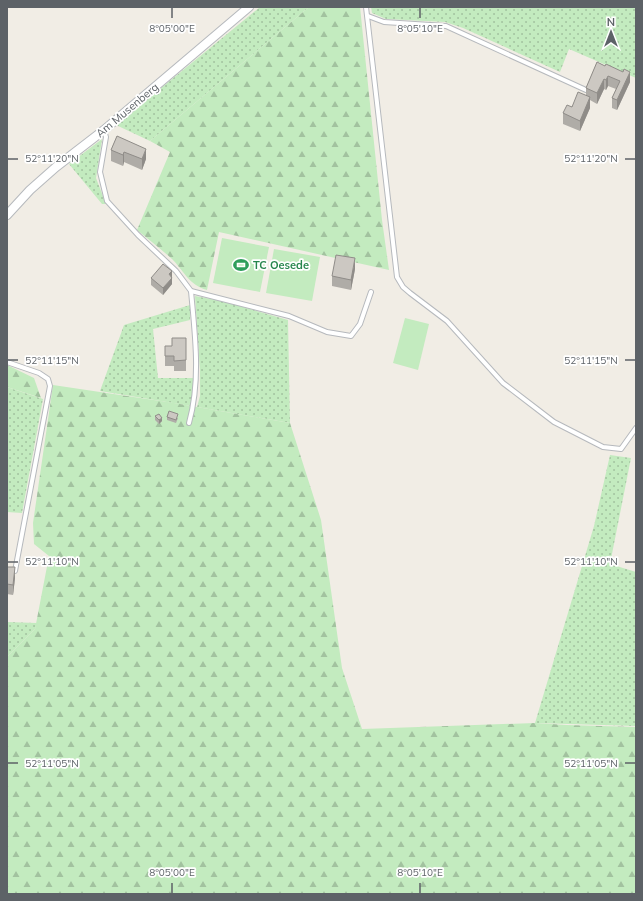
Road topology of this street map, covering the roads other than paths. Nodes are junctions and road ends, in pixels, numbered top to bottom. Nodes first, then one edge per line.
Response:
1 (249, 7) edge
2 (366, 7) edge
3 (368, 16) junction
4 (586, 90) edge
5 (104, 130) junction
6 (7, 215) edge
7 (191, 291) junction
8 (371, 292) dead end
9 (7, 362) edge
10 (189, 423) dead end
11 (636, 428) edge
12 (15, 571) edge

1 - 5 street, Am Musenberg
2 - 3 lane
3 - 4 lane
3 - 11 lane
5 - 6 street, Am Musenberg
5 - 7 lane
7 - 8 lane
7 - 10 lane
9 - 12 lane

